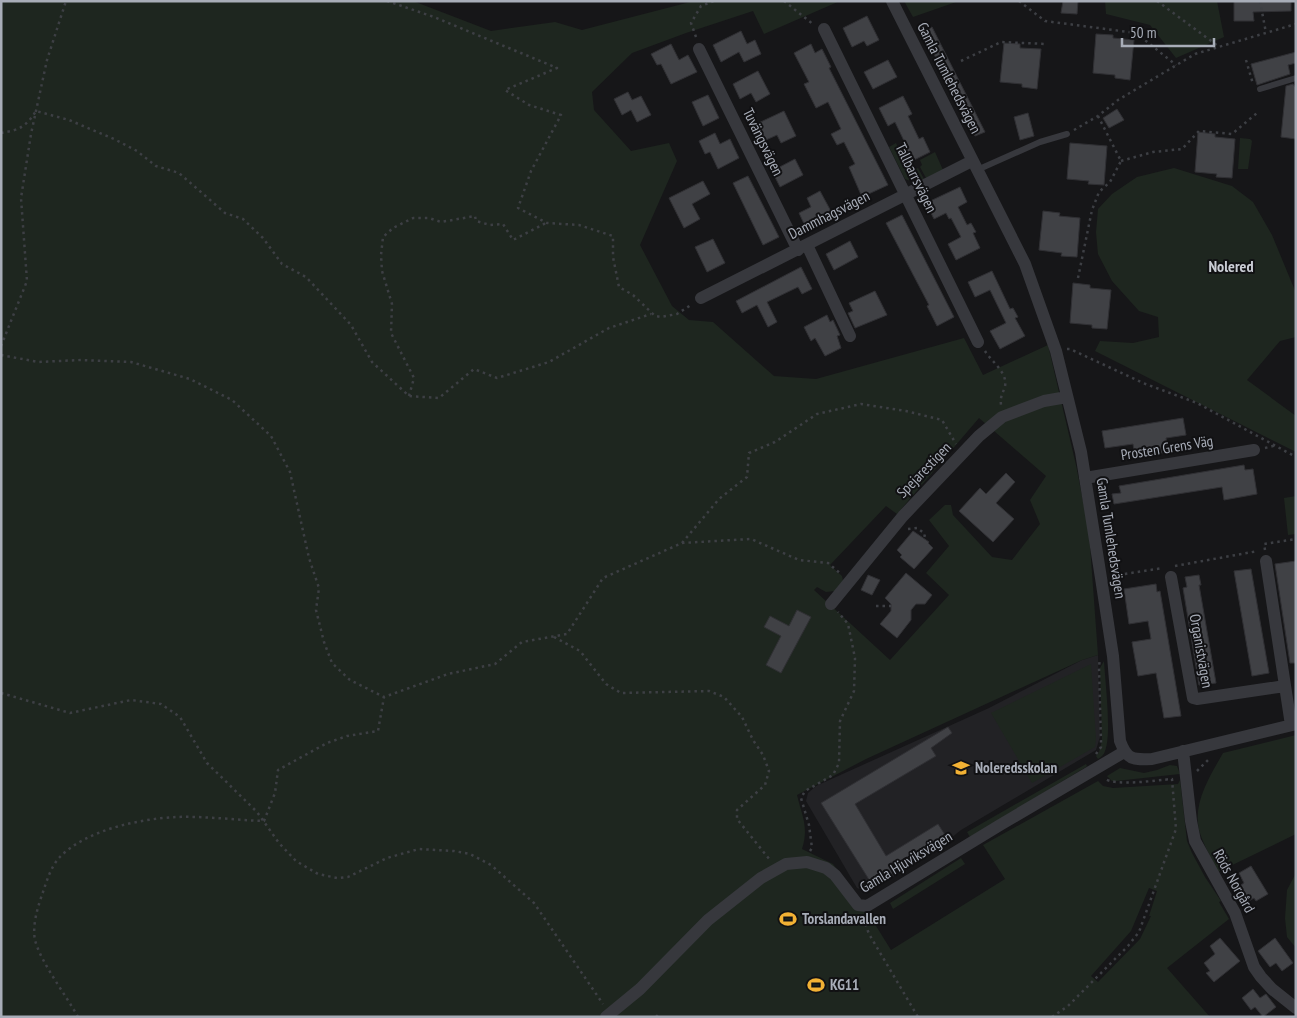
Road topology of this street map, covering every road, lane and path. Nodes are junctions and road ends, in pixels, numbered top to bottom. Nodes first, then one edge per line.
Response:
1 (66, 1) edge
2 (387, 1) edge
3 (714, 1) edge
4 (784, 1) edge
5 (892, 1) edge
6 (1019, 1) edge
7 (1157, 1) edge
8 (1260, 1) edge
9 (1296, 24) edge
10 (824, 29) joint
11 (1266, 33) junction
12 (1046, 44) dead end
13 (1218, 46) junction
14 (700, 49) joint
15 (1246, 60) dead end
16 (962, 61) dead end
17 (1176, 65) junction
18 (1296, 78) edge
19 (1260, 89) joint
20 (36, 111) junction
21 (1257, 113) dead end
22 (1098, 116) junction
23 (1, 133) edge
24 (1067, 134) joint
25 (1121, 161) junction
26 (974, 165) junction
27 (907, 195) junction
28 (547, 223) junction
29 (802, 247) junction
30 (1078, 278) dead end
31 (701, 298) joint
32 (651, 314) junction
33 (850, 336) dead end
34 (978, 342) joint
35 (1, 346) edge
36 (1056, 351) junction
37 (1, 355) edge
38 (409, 396) junction
39 (1067, 397) junction
40 (1002, 417) junction
41 (1254, 450) dead end
42 (962, 454) junction
43 (1296, 457) edge
44 (1085, 478) junction
45 (1296, 539) edge
46 (682, 543) junction
47 (1266, 556) junction
48 (1171, 577) dead end
49 (1101, 578) junction
50 (850, 581) junction
51 (830, 604) joint
52 (876, 606) dead end
53 (891, 606) dead end
54 (552, 636) junction
55 (1113, 656) junction
56 (1285, 686) junction
57 (1, 693) edge
58 (384, 697) junction
59 (1294, 724) edge
60 (1183, 750) junction
61 (1124, 752) junction
62 (1090, 757) dead end
63 (1098, 769) junction
64 (264, 822) junction
65 (807, 862) junction
66 (776, 868) junction
67 (862, 907) junction
68 (1296, 1008) edge
69 (608, 1015) edge
70 (78, 1017) edge
71 (918, 1017) edge
72 (1052, 1017) edge

1 - 20 path
2 - 28 path
3 - 14 path
4 - 10 path
5 - 26 street, Gamla Tumlehedsvägen
6 - 17 path
7 - 13 path
8 - 11 path
9 - 11 path
10 - 27 street, Tallbarrsvägen
11 - 13 path
12 - 16 path
13 - 17 path
14 - 29 street, Tuvängsvägen
15 - 19 path
17 - 22 path
18 - 19 lane
20 - 23 path
20 - 35 path
20 - 38 path
21 - 25 path
22 - 24 path
22 - 25 path
24 - 26 lane
25 - 30 path
26 - 27 street, Dammhagsvägen
26 - 36 street, Gamla Tumlehedsvägen
27 - 29 street, Dammhagsvägen
27 - 34 street, Tallbarrsvägen
28 - 32 path
28 - 38 path
29 - 31 street, Dammhagsvägen
29 - 33 street, Tuvängsvägen
31 - 32 path
32 - 38 path
34 - 40 path
36 - 39 street, Gamla Tumlehedsvägen
36 - 43 path
37 - 58 path
39 - 40 street, Spejarestigen
39 - 44 street, Gamla Tumlehedsvägen
40 - 42 street, Spejarestigen
41 - 44 street, Prosten Grens Väg
42 - 46 path
42 - 50 street, Spejarestigen
44 - 49 street, Gamla Tumlehedsvägen
45 - 47 path
46 - 50 path
46 - 54 path
47 - 49 path
47 - 56 street
48 - 56 street, Organistvägen
49 - 55 street, Gamla Tumlehedsvägen
50 - 51 street, Spejarestigen
51 - 65 path
52 - 53 path
54 - 58 path
54 - 66 path
55 - 61 street, Gamla Tumlehedsvägen
55 - 62 path
56 - 59 street
57 - 64 path
58 - 64 path
59 - 60 street
60 - 61 street
60 - 68 street, Röds Norgård
61 - 63 street, Gamla Hjuviksvägen
63 - 67 street, Gamla Hjuviksvägen
63 - 72 path
64 - 69 path
64 - 70 path
65 - 66 street
65 - 67 street, Gamla Hjuviksvägen
66 - 69 street
67 - 71 path

